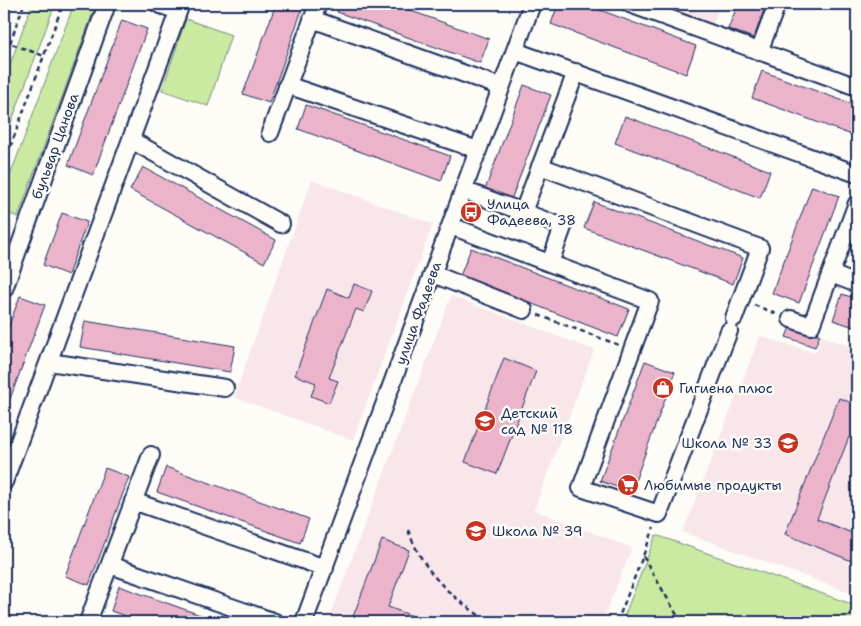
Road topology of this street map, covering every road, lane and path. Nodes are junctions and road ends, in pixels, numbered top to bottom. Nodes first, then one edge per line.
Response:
1 (24, 4) edge
2 (63, 4) edge
3 (107, 4) edge
4 (158, 4) edge
5 (318, 4) edge
6 (532, 4) edge
7 (630, 4) edge
8 (777, 4) edge
9 (180, 7) edge
10 (312, 19) junction
11 (4, 41) edge
12 (10, 43) junction
13 (515, 51) junction
14 (759, 52) junction
15 (44, 56) junction
16 (4, 60) edge
17 (576, 72) junction
18 (288, 85) junction
19 (502, 87) junction
20 (857, 88) edge
21 (270, 133) dead end
22 (131, 140) junction
23 (478, 150) junction
24 (4, 164) edge
25 (540, 166) junction
26 (857, 174) edge
27 (464, 190) junction
28 (857, 203) edge
29 (523, 212) junction
30 (281, 224) dead end
31 (451, 226) junction
32 (550, 263) junction
33 (433, 274) junction
34 (831, 274) junction
35 (857, 284) edge
36 (4, 289) edge
37 (741, 300) junction
38 (524, 310) joint
39 (791, 319) joint
40 (632, 350) junction
41 (48, 362) junction
42 (225, 388) dead end
43 (151, 455) dead end
44 (4, 482) edge
45 (133, 502) junction
46 (659, 514) junction
47 (408, 530) dead end
48 (643, 556) junction
49 (110, 565) junction
50 (325, 568) junction
51 (89, 619) dead end
52 (275, 622) edge
53 (304, 622) edge
54 (489, 622) edge
55 (617, 622) edge
56 (681, 622) edge

1 - 12 path
2 - 15 path
3 - 36 street, бульвар Цанова
4 - 9 street
5 - 10 street
6 - 13 street, улица Фадеева
7 - 14 street
8 - 14 street
9 - 22 street
10 - 18 street
10 - 19 street
11 - 12 path
12 - 15 path
12 - 16 path
13 - 17 street
13 - 19 street, улица Фадеева
14 - 20 street
15 - 24 path
17 - 25 street
17 - 26 street
18 - 21 street
18 - 23 street
19 - 23 street, улица Фадеева
22 - 30 street
22 - 41 street
23 - 27 street, улица Фадеева
25 - 29 street
25 - 37 street
27 - 29 street
27 - 31 street, улица Фадеева
28 - 34 street
29 - 32 street
31 - 32 street
31 - 33 street, улица Фадеева
32 - 40 street
33 - 38 street
33 - 50 street, улица Фадеева
34 - 35 street
34 - 39 street
37 - 39 path
37 - 46 street
38 - 40 path
40 - 46 street
41 - 42 street
41 - 44 street
43 - 45 street
45 - 49 street
45 - 50 street
46 - 48 path
47 - 54 path
48 - 55 path
48 - 56 path
49 - 51 street
49 - 52 street
50 - 53 street, улица Фадеева

